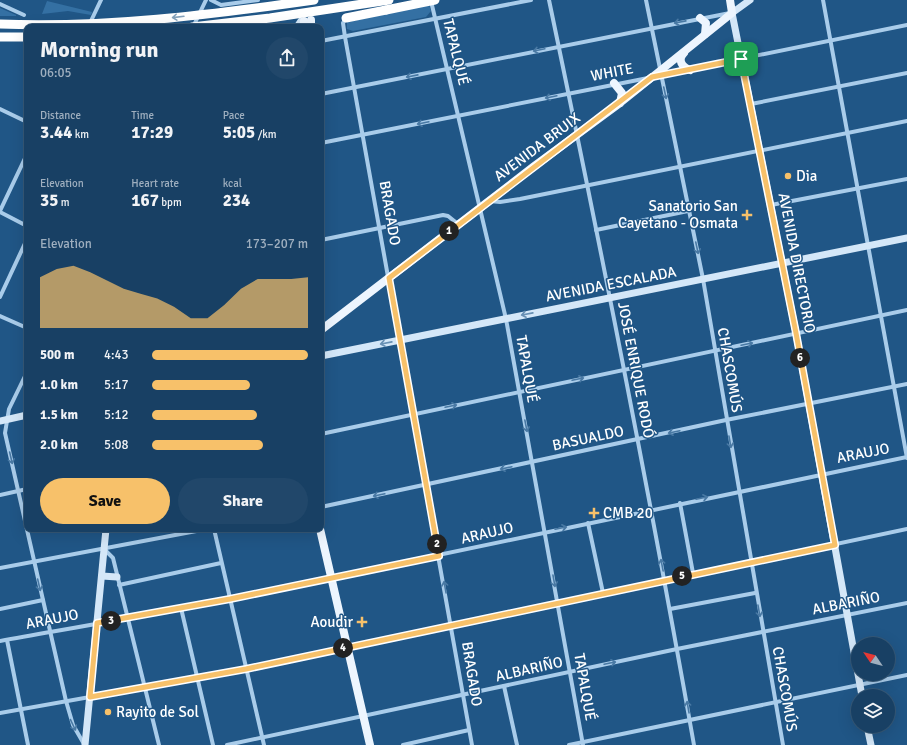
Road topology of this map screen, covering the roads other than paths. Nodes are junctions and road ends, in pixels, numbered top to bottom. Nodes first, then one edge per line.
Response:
1 (101, 0) edge
2 (206, 0) edge
3 (211, 0) edge
4 (258, 0) edge
5 (314, 0) edge
6 (389, 0) edge
7 (431, 0) edge
8 (436, 0) edge
9 (531, 0) edge
10 (549, 0) edge
11 (646, 0) edge
12 (730, 0) edge
13 (750, 0) edge
14 (823, 0) edge
15 (0, 4) edge
16 (732, 13) junction
17 (24, 15) dead end
18 (346, 18) joint
19 (700, 18) junction
20 (435, 19) junction
21 (0, 24) edge
22 (24, 24) edge
23 (74, 24) edge
24 (89, 24) edge
25 (194, 24) edge
26 (219, 24) edge
27 (907, 25) edge
28 (653, 27) junction
29 (705, 34) junction
30 (1, 37) edge
31 (24, 37) edge
32 (345, 37) junction
33 (324, 40) edge
34 (830, 40) junction
35 (559, 46) junction
36 (686, 50) junction
37 (741, 59) junction
38 (448, 70) junction
39 (690, 70) junction
40 (661, 73) junction
41 (907, 73) edge
42 (652, 77) junction
43 (614, 83) junction
44 (838, 86) junction
45 (354, 87) junction
46 (324, 93) edge
47 (568, 93) junction
48 (620, 102) junction
49 (751, 104) junction
50 (0, 109) edge
51 (458, 116) junction
52 (24, 121) edge
53 (907, 121) edge
54 (848, 133) junction
55 (578, 134) junction
56 (363, 135) junction
57 (324, 142) edge
58 (760, 151) junction
59 (24, 160) edge
60 (680, 167) junction
61 (907, 179) edge
62 (586, 186) junction
63 (857, 188) junction
64 (489, 200) junction
65 (771, 206) junction
66 (480, 207) junction
67 (0, 211) edge
68 (688, 211) junction
69 (24, 224) edge
70 (458, 224) junction
71 (380, 228) junction
72 (596, 230) junction
73 (907, 238) edge
74 (324, 239) edge
75 (24, 245) edge
76 (868, 246) junction
77 (782, 262) junction
78 (389, 278) junction
79 (703, 279) junction
80 (0, 297) edge
81 (610, 298) junction
82 (907, 310) edge
83 (0, 316) edge
84 (881, 316) junction
85 (506, 319) junction
86 (24, 327) edge
87 (324, 328) edge
88 (796, 333) junction
89 (400, 340) junction
90 (714, 351) junction
91 (324, 355) edge
92 (624, 369) junction
93 (24, 378) edge
94 (907, 384) edge
95 (894, 386) junction
96 (519, 392) junction
97 (808, 404) junction
98 (413, 414) junction
99 (24, 417) edge
100 (726, 420) junction
101 (3, 421) edge
102 (324, 433) edge
103 (638, 440) junction
104 (907, 457) edge
105 (532, 462) junction
106 (822, 474) junction
107 (426, 485) junction
108 (24, 490) edge
109 (18, 491) junction
110 (738, 491) junction
111 (0, 495) edge
112 (680, 503) junction
113 (324, 506) edge
114 (652, 510) junction
115 (24, 518) edge
116 (588, 523) junction
117 (907, 529) edge
118 (27, 532) edge
119 (106, 532) edge
120 (192, 532) edge
121 (215, 532) edge
122 (321, 532) edge
123 (545, 532) junction
124 (835, 545) junction
125 (104, 549) junction
126 (439, 556) junction
127 (34, 562) junction
128 (750, 562) junction
129 (221, 563) junction
130 (0, 568) edge
131 (694, 573) junction
132 (102, 576) junction
133 (118, 576) junction
134 (331, 578) junction
135 (664, 580) junction
136 (119, 585) junction
137 (755, 592) junction
138 (603, 593) junction
139 (230, 599) junction
140 (43, 600) junction
141 (558, 603) junction
142 (907, 603) edge
143 (180, 608) junction
144 (0, 609) edge
145 (670, 609) junction
146 (847, 615) junction
147 (128, 618) junction
148 (97, 623) junction
149 (452, 626) junction
150 (50, 631) junction
151 (762, 632) junction
152 (7, 640) junction
153 (0, 641) edge
154 (348, 647) junction
155 (677, 649) junction
156 (246, 669) junction
157 (570, 672) junction
158 (907, 675) edge
159 (197, 678) junction
160 (860, 685) junction
161 (504, 686) junction
162 (145, 688) junction
163 (861, 689) edge
164 (462, 696) junction
165 (90, 697) junction
166 (66, 701) junction
167 (775, 703) junction
168 (21, 710) junction
169 (0, 713) edge
170 (364, 717) junction
171 (690, 719) junction
172 (469, 730) junction
173 (868, 733) edge
174 (263, 738) junction
175 (582, 744) edge
176 (28, 745) edge
177 (85, 745) edge
178 (159, 745) edge
179 (212, 745) edge
180 (227, 745) edge
181 (264, 745) edge
182 (370, 745) edge
183 (402, 745) edge
184 (472, 745) edge
185 (517, 745) edge
186 (569, 745) edge
187 (694, 745) edge
188 (782, 745) edge
189 (871, 745) edge

1 - 24 street
2 - 25 street
3 - 4 street
5 -> 23 highway, bridge
6 - 26 highway, bridge
7 - 20 street, TAPALQUÉ
8 - 18 highway, bridge
9 - 20 street
10 - 35 street, JOSÉ ENRIQUE RODÓ
11 - 28 street, CHASCOMÚS
12 - 16 main road, AVENIDA DIRECTORIO
13 - 16 main road, AVENIDA BRUIX
14 - 34 street
15 - 17 street
16 - 19 street
16 - 29 main road, AVENIDA BRUIX
16 - 37 main road, AVENIDA DIRECTORIO
18 - 32 street, BRAGADO
19 -> 28 street
19 - 29 main road
20 - 32 street
20 - 38 street, TAPALQUÉ
22 -> 21 highway, bridge
27 - 34 street
28 - 35 street
28 - 40 street, CHASCOMÚS
29 - 36 main road, AVENIDA BRUIX
30 - 31 highway
32 - 33 street
32 - 45 street, BRAGADO
34 - 37 street
34 - 44 street
35 -> 38 street
35 - 47 street, JOSÉ ENRIQUE RODÓ
36 - 39 main road
36 - 40 main road, AVENIDA BRUIX
37 - 39 street
37 - 49 main road, AVENIDA DIRECTORIO
38 -> 45 street
38 - 51 street, TAPALQUÉ
39 - 40 street
40 - 42 main road, AVENIDA BRUIX
40 -> 60 street, CHASCOMÚS
41 - 44 street
42 - 43 street, WHITE
42 - 48 main road, AVENIDA BRUIX
43 - 47 street, WHITE
43 - 48 main road
44 - 49 street
44 - 54 street
45 - 46 street
45 - 56 street, BRAGADO
47 -> 51 street, WHITE
47 - 55 street, JOSÉ ENRIQUE RODÓ
48 - 55 main road, AVENIDA BRUIX
49 - 58 main road, AVENIDA DIRECTORIO
50 - 52 street
51 -> 56 street, WHITE
51 - 66 street, TAPALQUÉ
53 - 54 street
54 - 58 street
54 - 63 street
55 - 62 street, JOSÉ ENRIQUE RODÓ
55 - 64 main road, AVENIDA BRUIX
56 - 57 street, WHITE
56 - 71 street, BRAGADO
58 - 60 street
58 - 65 main road, AVENIDA DIRECTORIO
59 - 67 street
60 - 62 street
60 - 68 street, CHASCOMÚS
61 - 63 street
62 - 64 street
62 - 72 street, JOSÉ ENRIQUE RODÓ
63 - 65 street
63 - 76 street
64 - 66 main road, AVENIDA BRUIX
65 - 77 main road, AVENIDA DIRECTORIO
66 - 70 main road, AVENIDA BRUIX
66 - 85 street, TAPALQUÉ
67 - 69 street
68 - 72 street
68 -> 79 street, CHASCOMÚS
70 - 71 street
70 - 78 main road, AVENIDA BRUIX
71 - 74 street
71 - 78 street, BRAGADO
72 - 81 street, JOSÉ ENRIQUE RODÓ
73 - 76 main road, AVENIDA ESCALADA
75 - 80 street
76 - 77 main road, AVENIDA ESCALADA
76 - 84 street
77 - 79 main road, AVENIDA ESCALADA
77 - 88 main road, AVENIDA DIRECTORIO
78 - 87 main road, AVENIDA BRUIX
78 - 89 street, BRAGADO
79 - 81 main road, AVENIDA ESCALADA
79 - 90 street, CHASCOMÚS
81 -> 85 main road, AVENIDA ESCALADA
81 - 92 street, JOSÉ ENRIQUE RODÓ
82 - 84 street
83 - 86 street
84 - 88 street
84 - 95 street
85 - 89 main road, AVENIDA ESCALADA
85 - 96 street, TAPALQUÉ
90 -> 88 street
88 - 97 main road, AVENIDA DIRECTORIO
89 -> 91 main road, AVENIDA ESCALADA
89 - 98 street, BRAGADO
90 - 92 street
90 - 100 street, CHASCOMÚS
96 -> 92 street
92 - 103 street, JOSÉ ENRIQUE RODÓ
93 - 101 street
94 - 95 street, BASUALDO
95 - 97 street, BASUALDO
95 - 104 street
98 -> 96 street
96 -> 105 street, TAPALQUÉ
97 - 100 street, BASUALDO
97 - 106 main road, AVENIDA DIRECTORIO
98 - 102 street
98 - 107 street, BRAGADO
99 - 101 main road
100 -> 103 street, BASUALDO
100 -> 110 street, CHASCOMÚS
101 -> 109 street
103 - 105 street, BASUALDO
103 - 114 street, JOSÉ ENRIQUE RODÓ
104 - 106 street, ARAUJO
105 -> 107 street, BASUALDO
105 - 123 street, TAPALQUÉ
106 - 110 street, ARAUJO
106 - 124 main road, AVENIDA DIRECTORIO
107 -> 113 street, BASUALDO
107 - 126 street, BRAGADO
108 - 109 street
109 - 111 street
109 - 115 street
112 -> 110 street, ARAUJO
110 - 128 street, CHASCOMÚS
112 - 114 street, ARAUJO
112 - 131 street
114 - 116 street, ARAUJO
135 -> 114 street, JOSÉ ENRIQUE RODÓ
123 -> 116 street, ARAUJO
116 - 138 street
117 - 124 street
118 - 127 street
119 - 125 main road
120 - 125 street
121 - 129 street
122 - 134 main road
123 - 126 street, ARAUJO
123 -> 141 street, TAPALQUÉ
124 - 128 street
124 - 146 main road, AVENIDA DIRECTORIO
125 - 127 street
125 - 132 main road
125 - 133 street
126 - 134 street, ARAUJO
149 -> 126 street, BRAGADO
127 - 130 street
127 -> 140 street
128 - 131 street
128 - 137 street, CHASCOMÚS
129 - 136 street
129 - 139 street
131 - 135 street
132 - 133 main road
132 - 148 main road
133 - 136 street
134 - 139 street, ARAUJO
134 - 154 main road
135 - 138 street
135 - 145 street, JOSÉ ENRIQUE RODÓ
136 - 147 street
137 - 145 street
137 -> 151 street, CHASCOMÚS
138 - 141 street
139 - 143 street, ARAUJO
139 - 156 street
140 - 144 street
140 - 150 street
141 - 149 street
141 - 157 street, TAPALQUÉ
142 - 146 street, ALBARIÑO
143 - 147 street, ARAUJO
143 - 159 street
145 - 155 street, JOSÉ ENRIQUE RODÓ
146 - 151 street, ALBARIÑO
146 - 160 main road, AVENIDA DIRECTORIO
147 - 148 street, ARAUJO
147 - 162 street
148 - 150 street, ARAUJO
148 - 165 main road
149 - 154 street
149 - 164 street, BRAGADO
150 - 152 street, ARAUJO
150 - 166 street
151 - 155 street, ALBARIÑO
151 - 167 street, CHASCOMÚS
152 - 153 street, ARAUJO
152 - 168 street
154 - 156 street
154 - 170 main road
157 -> 155 street, ALBARIÑO
171 -> 155 street, JOSÉ ENRIQUE RODÓ
156 - 159 street
156 - 174 street
157 - 161 street, ALBARIÑO
157 - 175 street, TAPALQUÉ
158 - 160 street
159 - 162 street
159 - 179 street
160 - 163 main road, AVENIDA DIRECTORIO
160 - 167 street
161 - 164 street, ALBARIÑO
161 - 185 street
162 - 165 street
162 - 178 street
164 - 170 street, ALBARIÑO
164 - 172 street, BRAGADO
165 - 166 street
165 - 177 main road
166 - 168 street
166 -> 177 street
167 - 171 street
167 - 188 street, CHASCOMÚS
168 - 169 street
168 - 176 street
170 - 174 street, ALBARIÑO
170 - 182 main road
171 - 175 street
171 - 187 street, JOSÉ ENRIQUE RODÓ
172 - 183 street
172 - 184 street, BRAGADO
173 - 189 main road
174 - 180 street, ALBARIÑO
174 - 181 street
175 - 186 street

